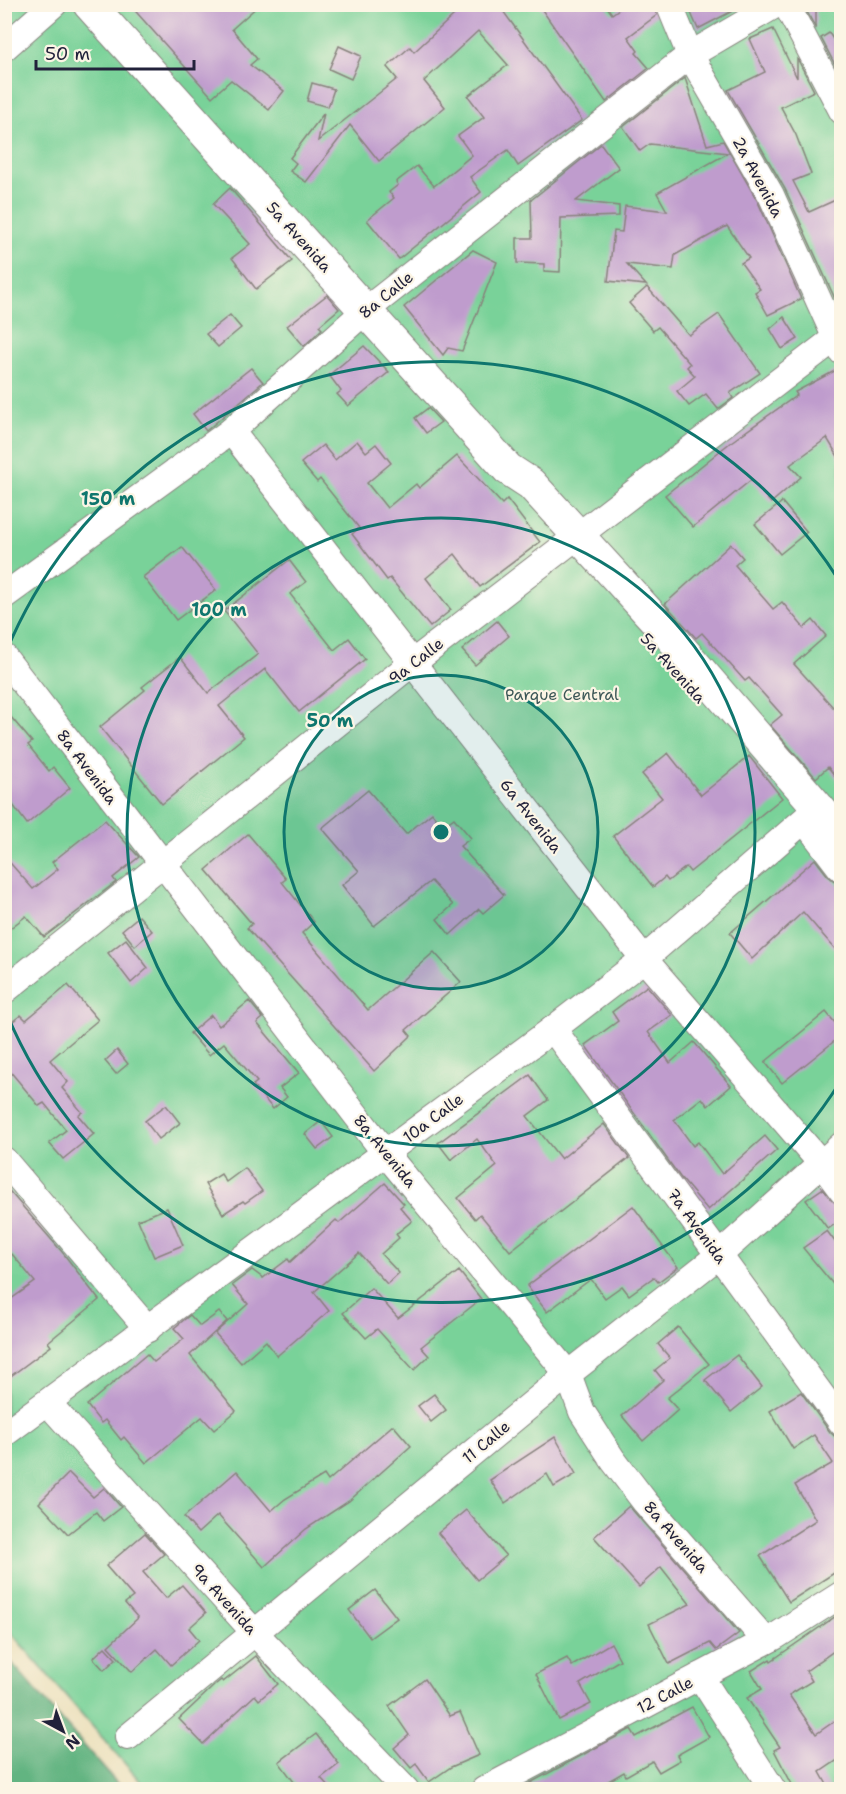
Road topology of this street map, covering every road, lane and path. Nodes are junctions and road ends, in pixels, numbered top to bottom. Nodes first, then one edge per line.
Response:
1 (54, 4) edge
2 (89, 4) edge
3 (669, 4) edge
4 (777, 4) edge
5 (786, 4) edge
6 (4, 48) edge
7 (690, 55) junction
8 (842, 111) edge
9 (366, 310) junction
10 (838, 345) edge
11 (231, 431) junction
12 (571, 539) junction
13 (4, 596) edge
14 (4, 657) edge
15 (411, 664) junction
16 (813, 813) junction
17 (842, 835) edge
18 (161, 864) junction
19 (842, 865) edge
20 (644, 958) junction
21 (4, 991) edge
22 (553, 1029) junction
23 (842, 1145) edge
24 (386, 1154) junction
25 (4, 1160) edge
26 (821, 1163) junction
27 (842, 1191) edge
28 (718, 1256) junction
29 (148, 1329) junction
30 (568, 1374) junction
31 (48, 1403) junction
32 (842, 1423) edge
33 (4, 1434) edge
34 (842, 1594) edge
35 (255, 1633) junction
36 (766, 1641) junction
37 (700, 1676) junction
38 (128, 1737) dead end
39 (406, 1790) edge
40 (484, 1790) edge
41 (773, 1790) edge

1 - 6 street
2 - 9 street, 5a Avenida
3 - 7 street, 2a Avenida
4 - 7 street, 8a Calle
5 - 8 street
7 - 9 street, 8a Calle
7 - 10 street, 2a Avenida
9 - 11 street, 8a Calle
9 - 12 street, 5a Avenida
10 - 12 street, 9a Calle
11 - 13 street, 8a Calle
11 - 15 street, 6a Avenida
12 - 15 street, 9a Calle
12 - 16 street, 5a Avenida
14 - 18 street, 8a Avenida
15 - 18 street, 9a Calle
15 - 20 street, 6a Avenida
16 - 17 street, 5a Avenida
16 - 19 street, 5a Avenida
16 - 20 street, 10a Calle
18 - 21 street, 9a Calle
18 - 24 street, 8a Avenida
20 - 22 street, 10a Calle
20 - 26 street, 6a Avenida
22 - 24 street, 10a Calle
22 - 28 street, 7a Avenida
23 - 26 street, 11 Calle
24 - 29 street, 10a Calle
24 - 30 street, 8a Avenida
25 - 29 street
26 - 27 street, 6a Avenida
26 - 28 street, 11 Calle
28 - 30 street, 11 Calle
28 - 32 street, 7a Avenida
29 - 31 street, 10a Calle
30 - 35 street, 11 Calle
30 - 36 street, 8a Avenida
31 - 33 street, 10a Calle
31 - 35 street, 9a Avenida
34 - 36 street, 12 Calle
35 - 38 street, 11 Calle
35 - 39 street, 9a Avenida
36 - 37 street, 12 Calle
37 - 40 street, 12 Calle
37 - 41 street

